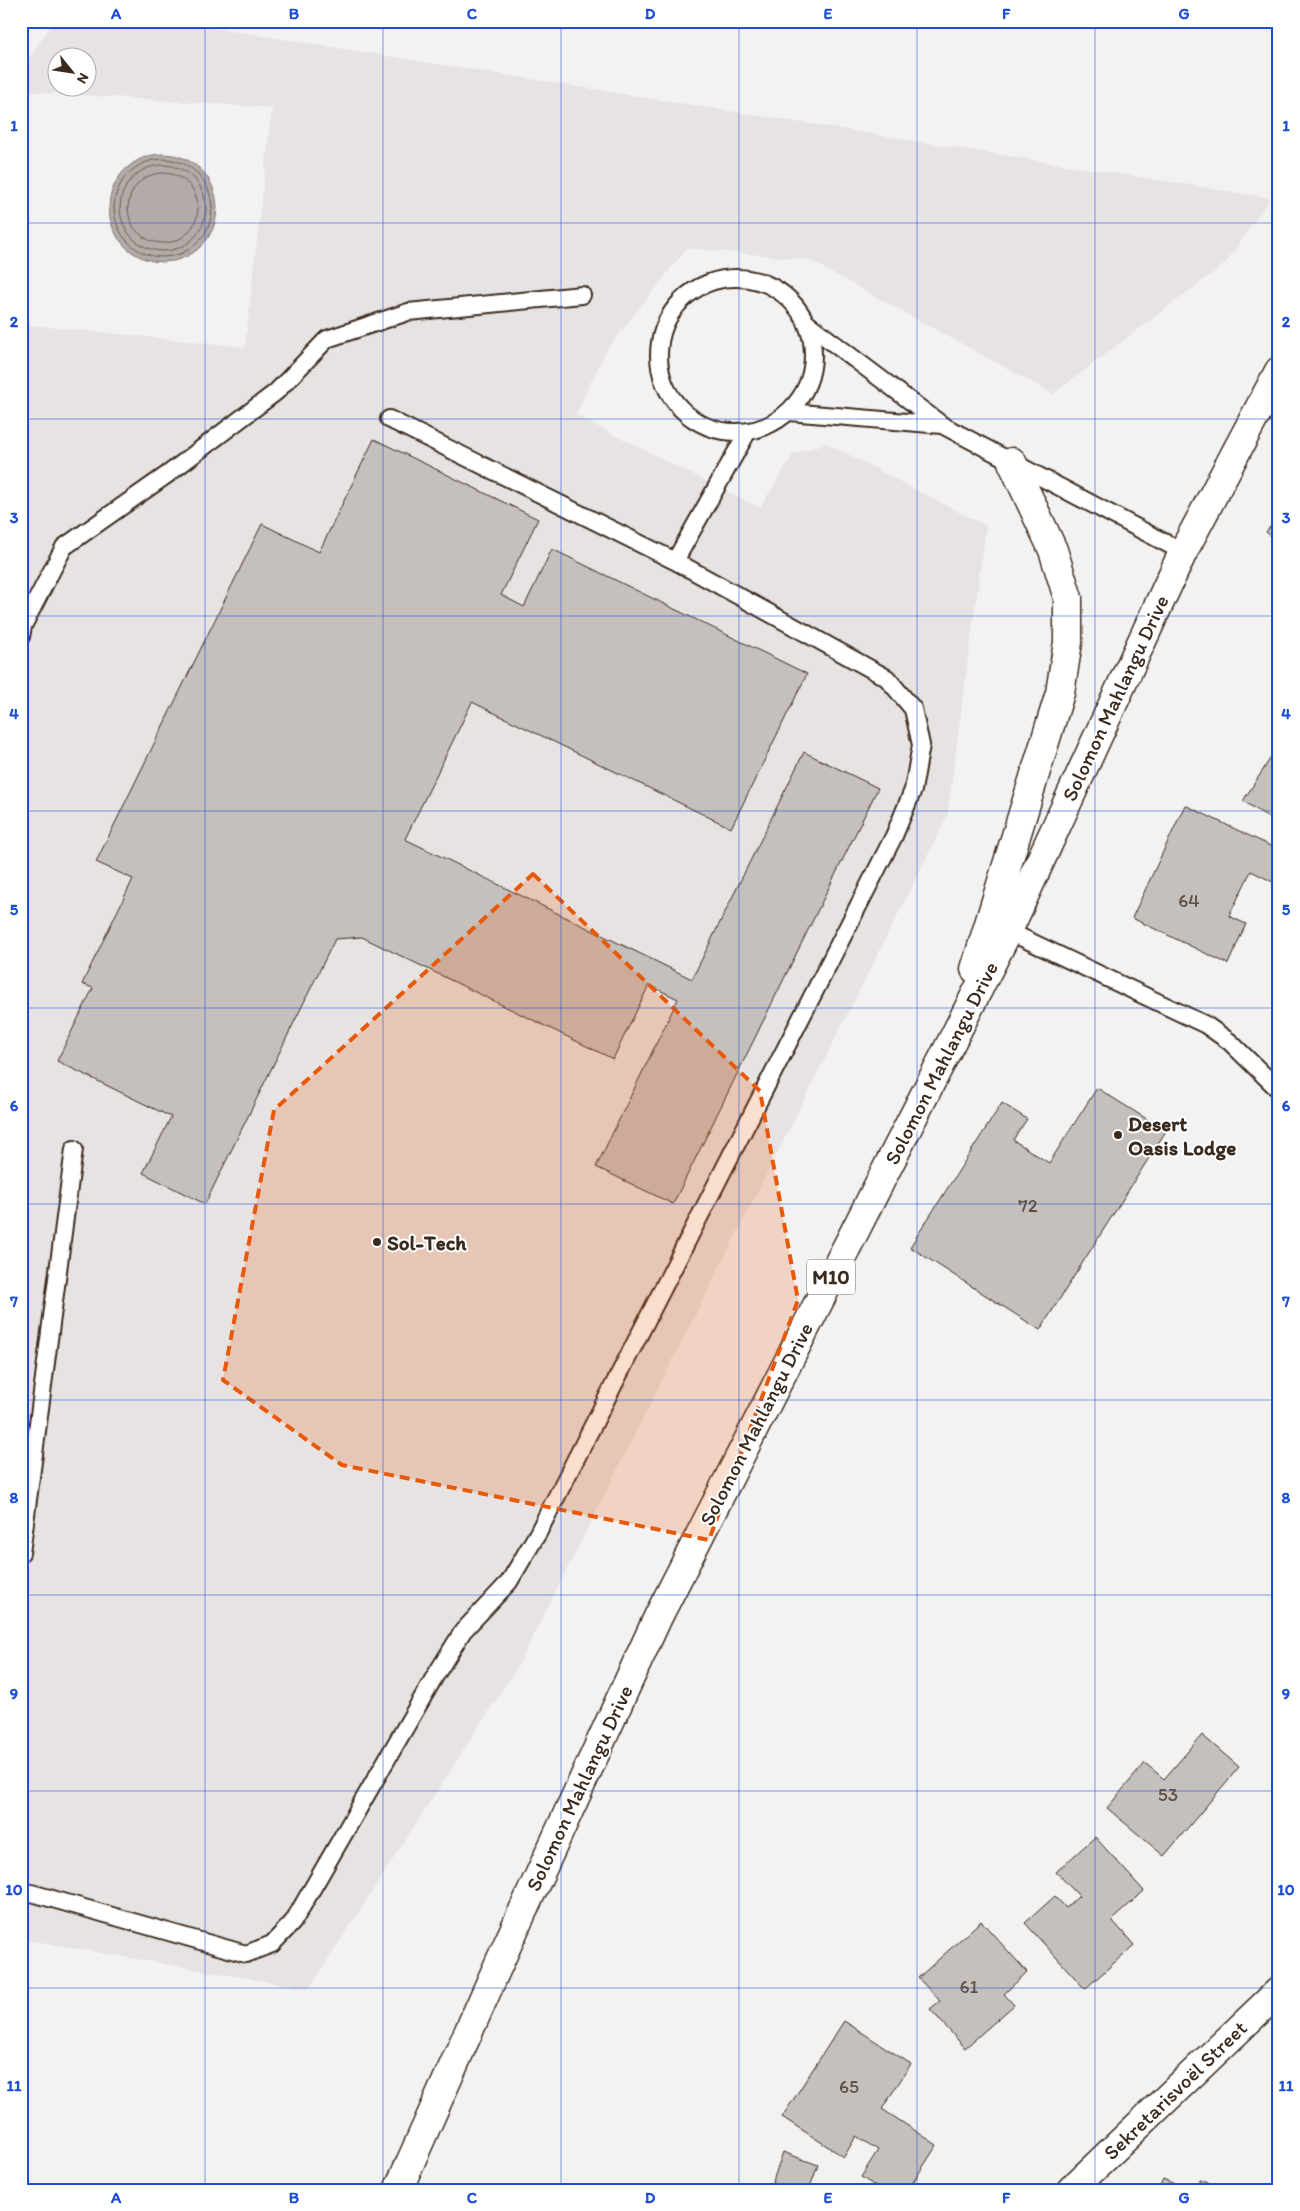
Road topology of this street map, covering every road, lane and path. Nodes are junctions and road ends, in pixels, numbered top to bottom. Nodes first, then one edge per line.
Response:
1 (582, 295) dead end
2 (808, 324) junction
3 (1279, 371) edge
4 (789, 412) junction
5 (389, 419) dead end
6 (942, 425) junction
7 (748, 431) junction
8 (1012, 462) junction
9 (1183, 552) junction
10 (675, 561) junction
11 (21, 637) edge
12 (1008, 931) junction
13 (954, 1037) junction
14 (1279, 1090) edge
15 (74, 1149) dead end
16 (21, 1553) edge
17 (21, 1890) edge
18 (1279, 1991) edge
19 (398, 2190) edge
20 (1071, 2190) edge

1 - 11 lane
2 - 4 lane
2 - 6 lane
2 - 7 lane
3 - 9 main road, Solomon Mahlangu Drive / M10
4 - 6 lane
4 - 7 lane
5 - 10 lane
6 - 8 lane
7 - 10 lane
8 - 9 lane
8 - 13 main road
9 - 12 main road, Solomon Mahlangu Drive / M10
10 - 17 lane
12 - 13 main road, Solomon Mahlangu Drive / M10
12 - 14 lane
13 - 19 main road, Solomon Mahlangu Drive / M10
15 - 16 lane
18 - 20 main road, Sekretarisvoël Street

